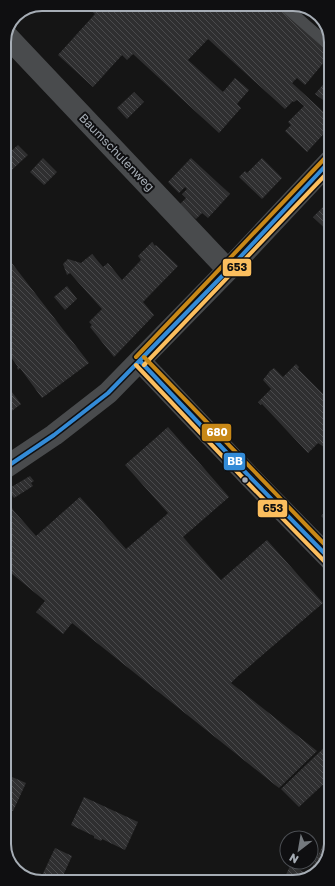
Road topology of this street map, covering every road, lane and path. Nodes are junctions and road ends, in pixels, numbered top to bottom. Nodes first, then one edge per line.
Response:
1 (290, 11) edge
2 (11, 40) edge
3 (324, 41) edge
4 (324, 167) edge
5 (228, 270) junction
6 (140, 361) junction
7 (11, 464) edge
8 (324, 554) edge

1 - 3 lane
2 - 5 street, Baumschulenweg
4 - 5 street
5 - 6 street
6 - 7 street
6 - 8 street

